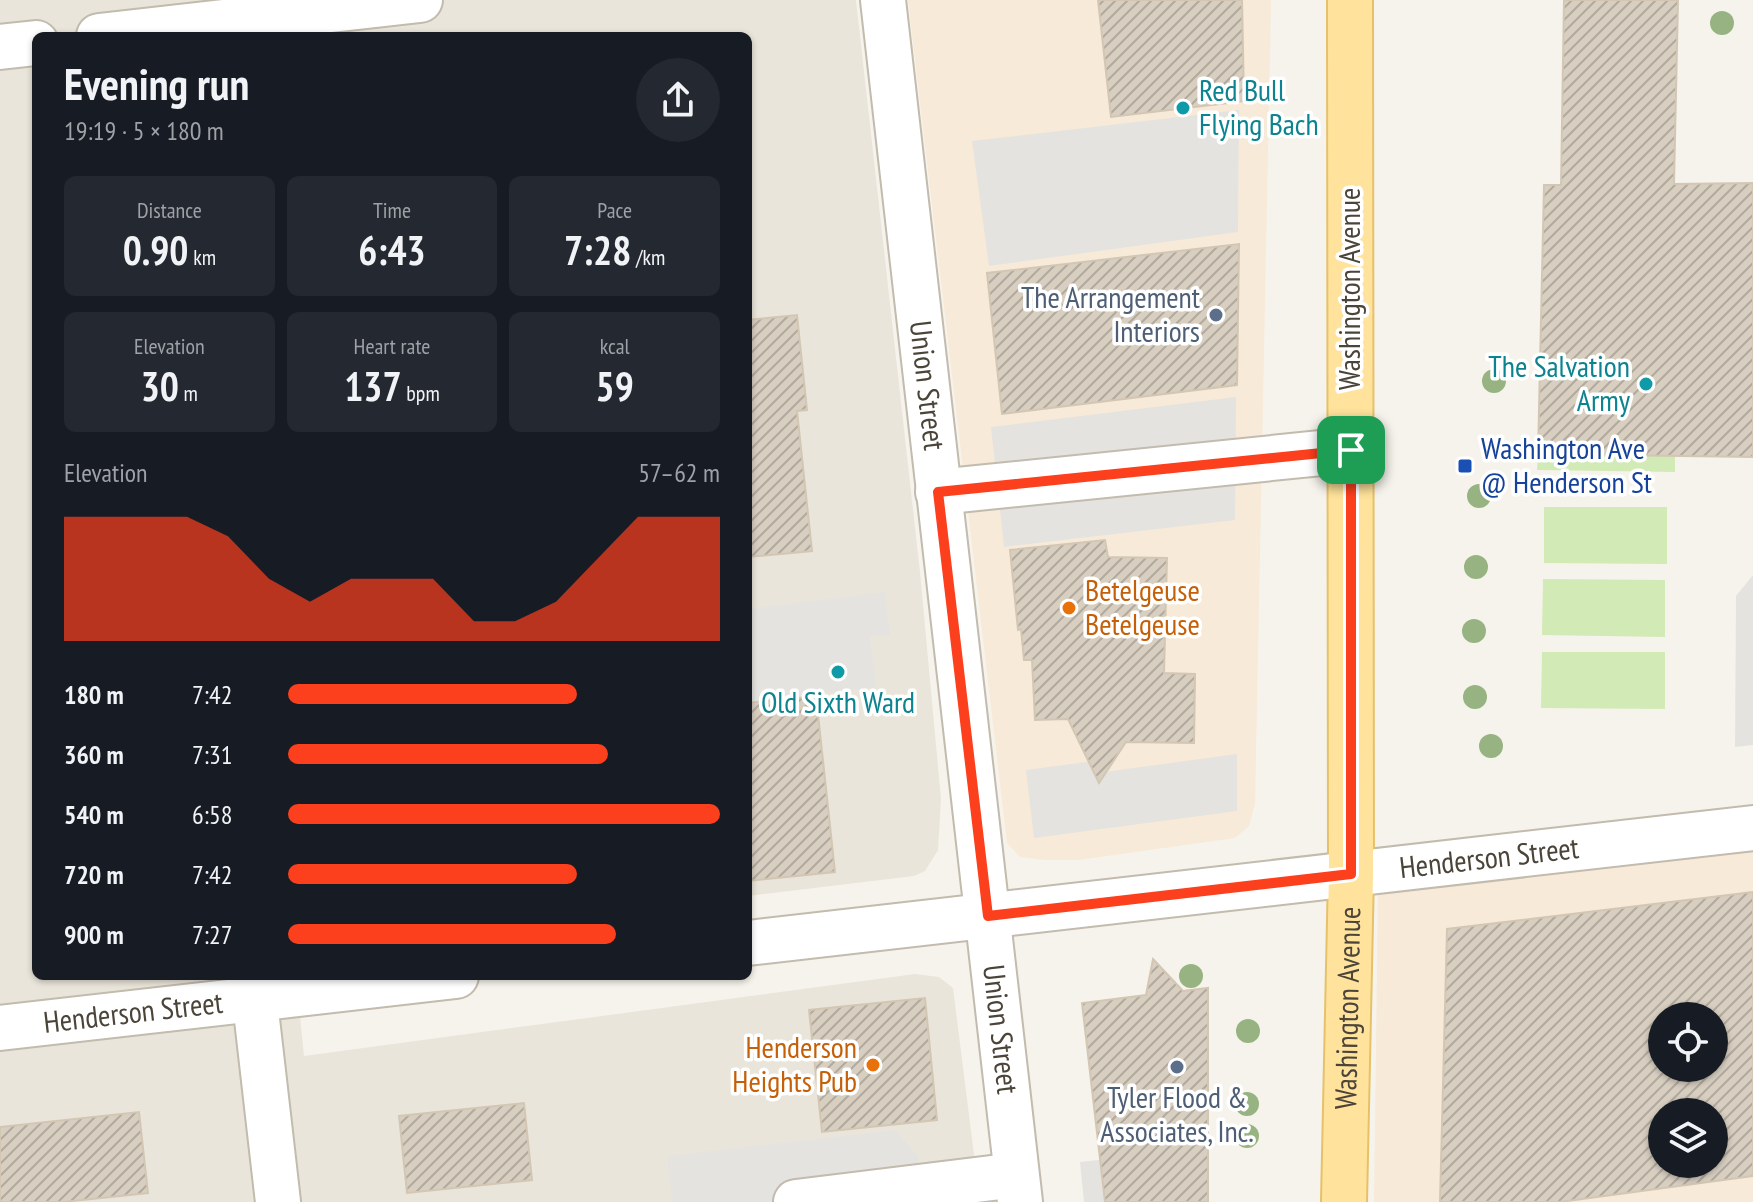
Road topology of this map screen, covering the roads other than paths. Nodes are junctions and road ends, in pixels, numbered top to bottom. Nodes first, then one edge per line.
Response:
1 (420, 0) edge
2 (883, 0) edge
3 (1350, 0) edge
4 (142, 22) edge
5 (111, 32) edge
6 (32, 43) edge
7 (0, 47) edge
8 (1351, 450) junction
9 (938, 492) junction
10 (1753, 828) edge
11 (1351, 874) junction
12 (988, 916) junction
13 (752, 943) edge
14 (388, 980) edge
15 (253, 988) edge
16 (0, 1028) edge
17 (1018, 1188) edge
18 (278, 1202) edge
19 (796, 1202) edge
20 (1344, 1202) edge

1 - 4 street
2 - 9 street, Union Street
3 - 8 main road, Washington Avenue
4 - 5 street
6 - 7 street
8 - 9 street
8 - 11 main road, Washington Avenue
9 - 12 street, Union Street
10 - 11 street, Henderson Street
11 - 12 street, Henderson Street
11 - 20 main road, Washington Avenue
12 - 13 street, Henderson Street
12 - 17 street, Union Street
14 - 15 street, Henderson Street
15 - 16 street, Henderson Street
15 - 18 street
17 - 19 street

